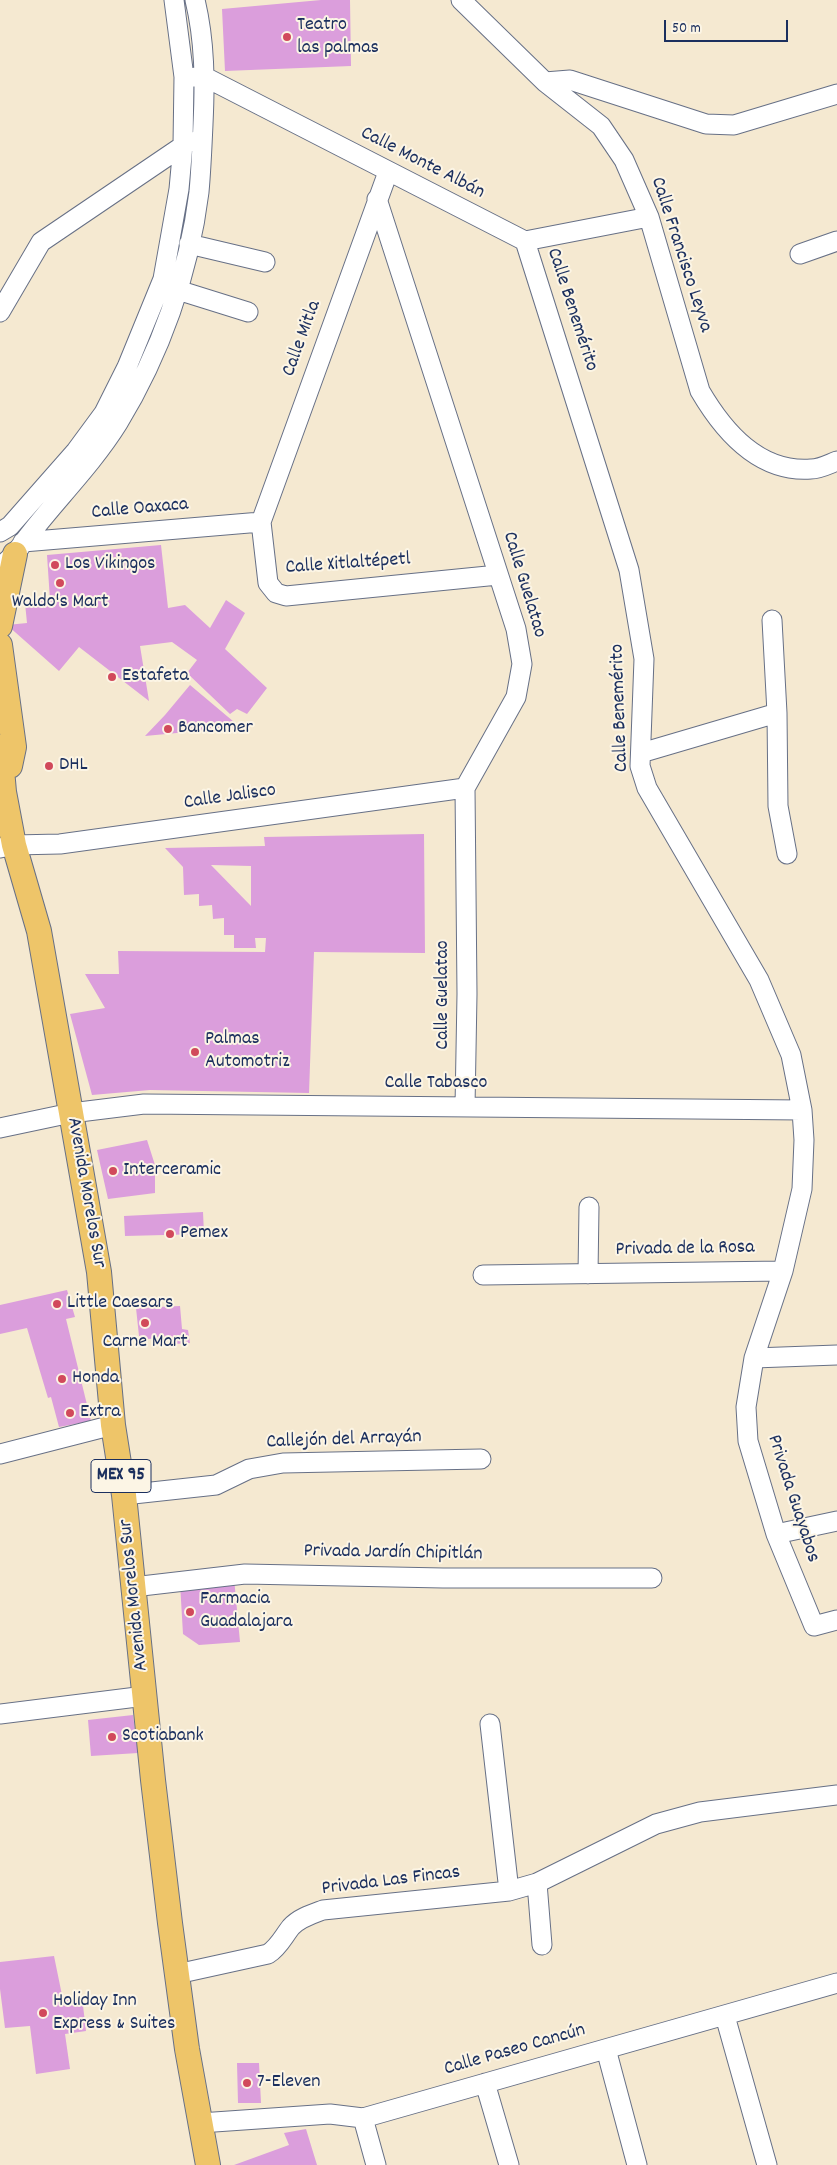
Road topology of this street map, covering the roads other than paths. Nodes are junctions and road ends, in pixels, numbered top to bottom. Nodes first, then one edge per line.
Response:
1 (174, 0) edge
2 (195, 0) edge
3 (461, 0) edge
4 (205, 76) junction
5 (184, 77) junction
6 (545, 82) junction
7 (837, 94) edge
8 (202, 134) junction
9 (183, 145) junction
10 (388, 172) junction
11 (378, 199) junction
12 (649, 217) junction
13 (526, 241) junction
14 (837, 241) edge
15 (189, 244) junction
16 (800, 254) dead end
17 (264, 262) dead end
18 (170, 288) junction
19 (0, 312) edge
20 (248, 312) dead end
21 (837, 461) edge
22 (261, 522) junction
23 (0, 532) edge
24 (13, 554) edge
25 (498, 575) junction
26 (772, 620) dead end
27 (0, 626) edge
28 (0, 645) edge
29 (777, 712) junction
30 (0, 747) edge
31 (641, 752) junction
32 (465, 788) junction
33 (2, 789) edge
34 (7, 846) edge
35 (788, 854) dead end
36 (465, 1107) junction
37 (802, 1110) junction
38 (71, 1113) junction
39 (0, 1128) edge
40 (588, 1207) dead end
41 (783, 1271) junction
42 (588, 1274) junction
43 (483, 1275) dead end
44 (837, 1355) edge
45 (754, 1358) junction
46 (113, 1425) junction
47 (0, 1454) edge
48 (481, 1459) dead end
49 (124, 1495) junction
50 (837, 1521) edge
51 (776, 1534) junction
52 (652, 1578) dead end
53 (133, 1587) junction
54 (837, 1620) edge
55 (146, 1696) junction
56 (0, 1714) edge
57 (490, 1724) dead end
58 (837, 1795) edge
59 (536, 1883) junction
60 (509, 1891) junction
61 (542, 1945) dead end
62 (177, 1974) junction
63 (837, 1983) edge
64 (725, 2016) junction
65 (606, 2049) junction
66 (485, 2083) junction
67 (363, 2118) junction
68 (200, 2123) junction
69 (208, 2165) edge
70 (376, 2165) edge
71 (509, 2165) edge
72 (636, 2165) edge
73 (767, 2165) edge

1 - 5 street
2 - 4 street
3 - 6 street, Calle Francisco Leyva
4 - 5 street
4 - 8 street
4 - 10 street, Calle Monte Albán
5 - 9 street
6 - 7 street
6 - 12 street, Calle Francisco Leyva
8 - 9 street
8 - 15 street
9 - 18 street
9 - 19 street
10 - 11 street, Calle Mitla
10 - 13 street, Calle Monte Albán
11 - 22 street, Calle Mitla
11 - 25 street, Calle Guelatao
12 - 13 street
12 - 21 street, Calle Francisco Leyva
13 - 31 street, Calle Benemérito
14 - 16 street
15 - 17 street
15 - 18 street
18 - 20 street
18 - 23 street
18 - 24 street
22 - 24 street, Calle Oaxaca
22 - 25 street, Calle Xitlaltépetl
24 - 27 main road
25 - 32 street, Calle Guelatao
26 - 29 street
28 - 33 main road
29 - 31 street
29 - 35 street
30 - 33 main road, Avenida Morelos Sur / MEX 95
31 - 37 street, Calle Benemérito
32 - 34 street, Calle Jalisco
32 - 36 street, Calle Guelatao
33 - 34 main road, Avenida Morelos Sur / MEX 95
34 - 38 main road, Avenida Morelos Sur / MEX 95
36 - 37 street, Calle Tabasco
36 - 38 street, Calle Tabasco
37 - 41 street, Calle Benemérito
38 - 39 street, Calle Tabasco
38 - 46 main road, Avenida Morelos Sur / MEX 95
40 - 42 street, Privada de la Rosa
41 - 42 street, Privada de la Rosa
41 - 45 street, Privada Guayabos
42 - 43 street, Privada de la Rosa
44 - 45 street
45 - 51 street, Privada Guayabos
46 - 47 street
46 - 49 main road, Avenida Morelos Sur / MEX 95
48 - 49 street, Callejón del Arrayán
49 - 53 main road, Avenida Morelos Sur / MEX 95
50 - 51 street
51 - 54 street, Privada Guayabos
52 - 53 street, Privada Jardín Chipitlán
53 - 55 main road, Avenida Morelos Sur / MEX 95
55 - 56 street
55 - 62 main road, Avenida Morelos Sur / MEX 95
57 - 60 street
58 - 59 street, Privada Las Fincas
59 - 60 street, Privada Las Fincas
59 - 61 street
60 - 62 street, Privada Las Fincas
62 - 68 main road, Avenida Morelos Sur / MEX 95
63 - 64 street, Calle Paseo Cancún
64 - 65 street, Calle Paseo Cancún
64 - 73 street
65 - 66 street, Calle Paseo Cancún
65 - 72 street
66 - 67 street, Calle Paseo Cancún
66 - 71 street
67 - 68 street, Calle Paseo Cancún
67 - 70 street
68 - 69 main road, Avenida Morelos Sur / MEX 95

